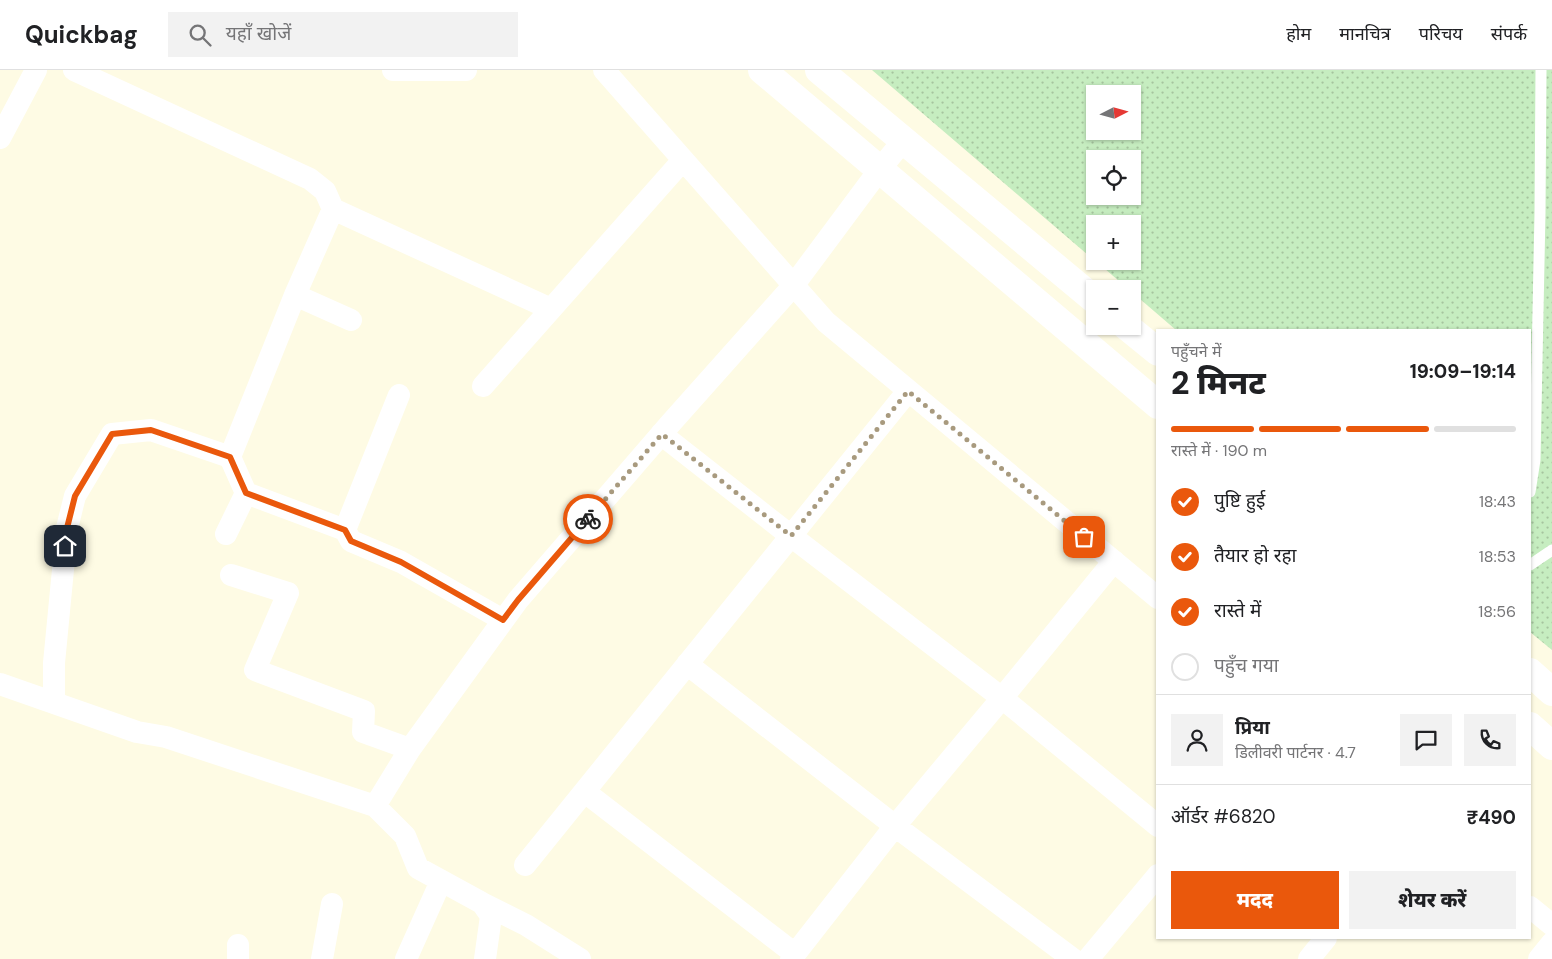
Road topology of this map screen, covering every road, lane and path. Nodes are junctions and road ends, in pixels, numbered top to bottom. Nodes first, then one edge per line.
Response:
1 (36, 70) edge
2 (74, 70) edge
3 (393, 70) edge
4 (466, 70) edge
5 (604, 70) edge
6 (762, 70) edge
7 (819, 70) edge
8 (1541, 70) edge
9 (0, 138) edge
10 (903, 141) junction
11 (683, 160) junction
12 (880, 169) junction
13 (333, 209) junction
14 (793, 286) junction
15 (1086, 293) edge
16 (295, 295) junction
17 (551, 309) junction
18 (351, 320) dead end
19 (1137, 335) edge
20 (1156, 350) edge
21 (483, 386) dead end
22 (908, 391) junction
23 (399, 395) dead end
24 (1156, 402) edge
25 (662, 434) junction
26 (230, 457) junction
27 (1531, 486) edge
28 (246, 493) junction
29 (345, 530) junction
30 (226, 534) dead end
31 (791, 536) junction
32 (1552, 550) edge
33 (1114, 561) junction
34 (1531, 564) edge
35 (232, 575) dead end
36 (1156, 596) edge
37 (503, 620) junction
38 (687, 664) junction
39 (1531, 673) edge
40 (0, 684) edge
41 (1552, 692) edge
42 (1002, 698) junction
43 (54, 702) junction
44 (1531, 727) edge
45 (1552, 746) edge
46 (410, 749) junction
47 (585, 792) junction
48 (375, 806) junction
49 (1156, 824) edge
50 (895, 826) junction
51 (525, 865) dead end
52 (1156, 876) edge
53 (441, 881) junction
54 (482, 903) junction
55 (332, 904) dead end
56 (1531, 908) edge
57 (1552, 925) edge
58 (1325, 939) edge
59 (1552, 943) edge
60 (793, 956) edge
61 (322, 959) edge
62 (406, 959) edge
63 (485, 959) edge
64 (580, 959) edge
65 (1073, 959) edge
66 (1088, 959) edge
67 (1309, 959) edge
68 (1539, 959) edge

1 - 9 street
2 - 13 street
3 - 4 street
5 - 11 street
6 - 12 street
7 - 10 street
8 - 27 lane
10 - 12 street
10 - 15 street
11 - 14 street
11 - 17 street
12 - 14 street
12 - 24 street
13 - 16 street
13 - 17 street
14 - 22 street
14 - 25 street
16 - 18 street
16 - 26 street
17 - 21 street
19 - 20 street
22 - 31 street
22 - 33 street
23 - 29 street
25 - 31 street
25 - 37 street
26 - 28 street
26 - 43 street
28 - 29 street
28 - 30 street
29 - 37 street
31 - 38 street
31 - 42 street
32 - 34 lane
33 - 36 street
33 - 42 street
35 - 46 street
37 - 46 street
38 - 47 street
38 - 50 street
39 - 41 street
40 - 43 street
42 - 49 street
42 - 50 street
43 - 48 street
44 - 45 street
46 - 48 street
47 - 51 street
47 - 60 street
48 - 53 street
50 - 60 street
50 - 65 street
52 - 66 street
53 - 54 street
53 - 62 street
54 - 63 street
54 - 64 street
55 - 61 street
56 - 57 street
58 - 67 street
59 - 68 street

